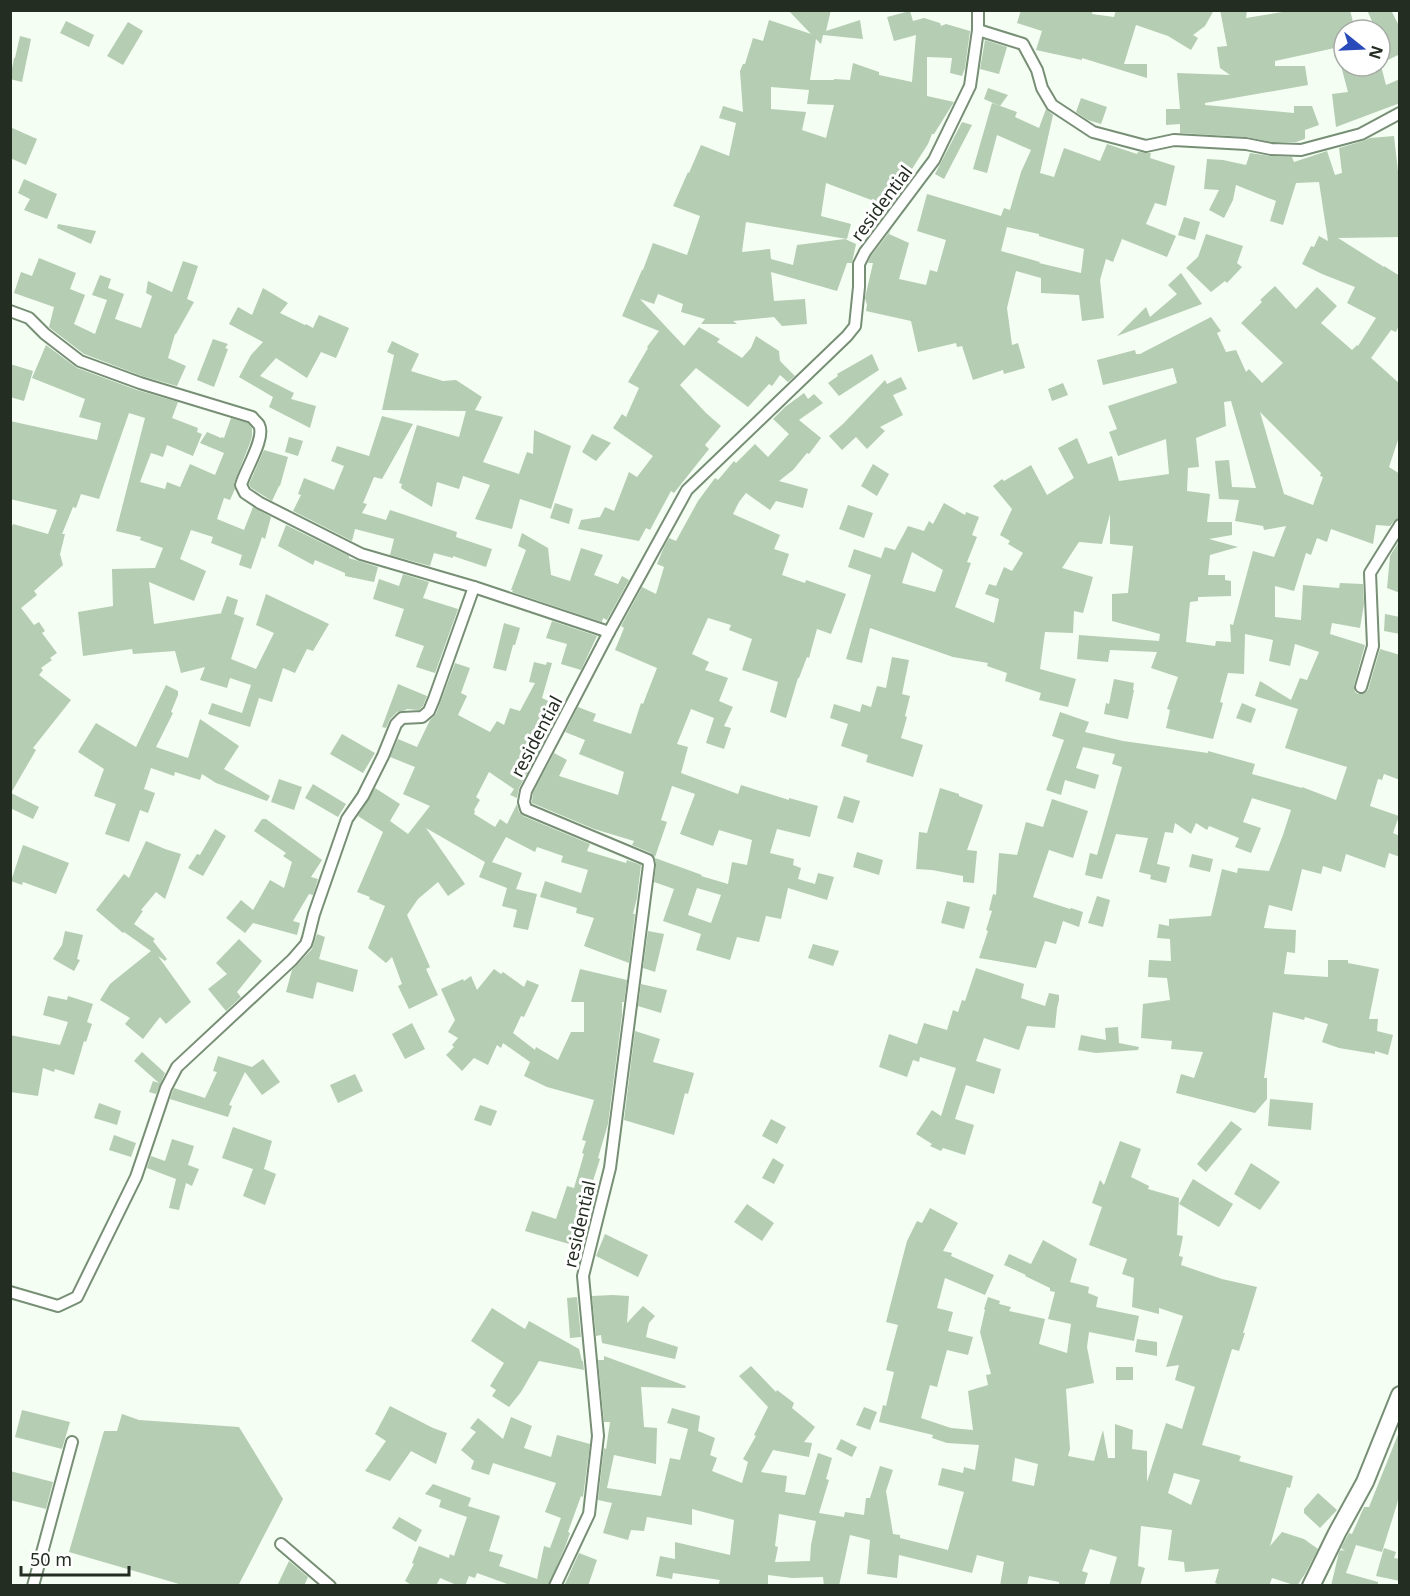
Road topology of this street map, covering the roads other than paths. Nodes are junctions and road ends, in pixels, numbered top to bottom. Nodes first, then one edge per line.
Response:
1 (978, 10) edge
2 (978, 30) junction
3 (1400, 113) edge
4 (10, 311) edge
5 (1400, 525) edge
6 (474, 587) junction
7 (609, 632) junction
8 (1361, 687) dead end
9 (10, 1292) edge
10 (1400, 1395) edge
11 (72, 1442) dead end
12 (280, 1544) dead end
13 (33, 1586) edge
14 (330, 1586) edge
15 (555, 1586) edge
16 (1311, 1586) edge

1 - 2 street, residential
2 - 3 street
2 - 7 street, residential
4 - 6 street
5 - 8 street
6 - 7 street
6 - 9 street
7 - 15 street, residential
10 - 16 street
11 - 13 street
12 - 14 street

